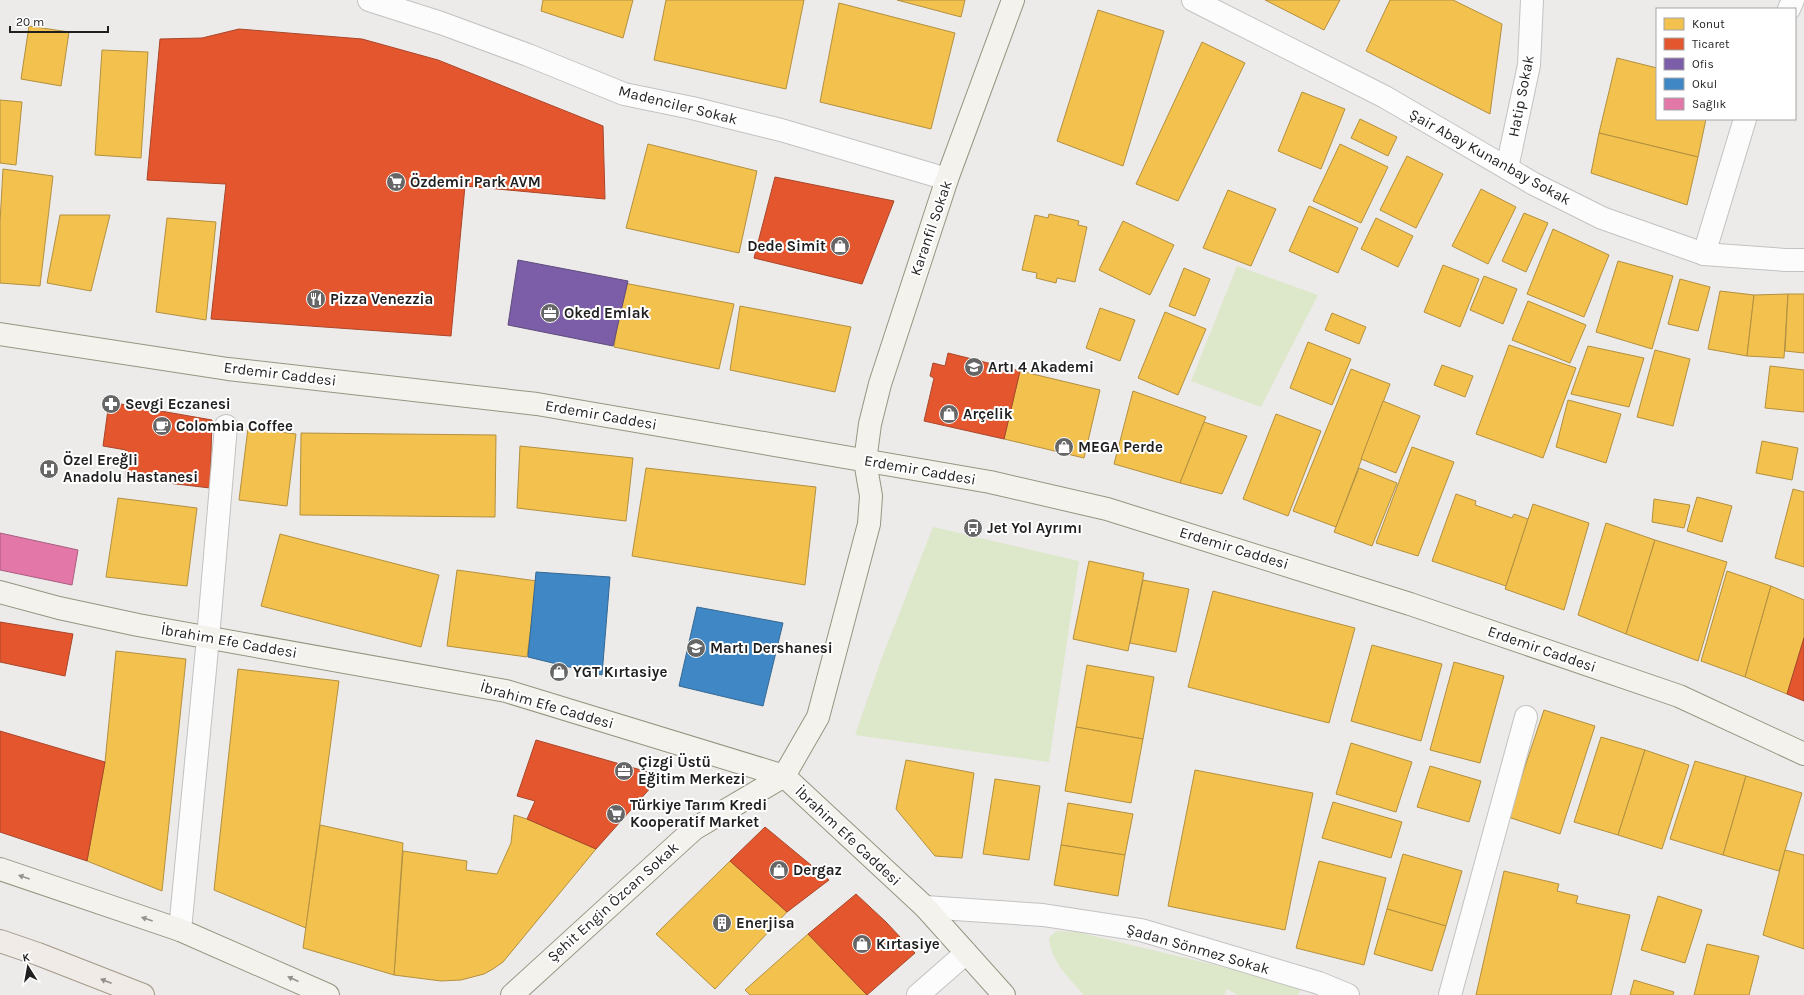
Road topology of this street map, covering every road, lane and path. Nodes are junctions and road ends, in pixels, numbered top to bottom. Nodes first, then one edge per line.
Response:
1 (370, 0) edge
2 (1013, 0) edge
3 (1193, 0) edge
4 (1532, 0) edge
5 (1746, 120) edge
6 (1507, 168) junction
7 (947, 179) junction
8 (1704, 254) junction
9 (1804, 260) edge
10 (0, 334) edge
11 (226, 426) dead end
12 (865, 461) junction
13 (0, 592) edge
14 (208, 638) junction
15 (1526, 717) dead end
16 (1804, 754) edge
17 (784, 776) junction
18 (0, 869) edge
19 (926, 907) junction
20 (180, 930) junction
21 (0, 941) edge
22 (966, 953) junction
23 (143, 995) edge
24 (328, 995) edge
25 (512, 995) edge
26 (918, 995) edge
27 (1004, 995) edge
28 (1348, 995) edge
29 (1450, 995) edge

1 - 7 street, Madenciler Sokak
2 - 7 street, Karanfil Sokak
3 - 6 street, Şair Abay Kunanbay Sokak
4 - 6 street, Hatip Sokak
5 - 8 street
6 - 8 street, Şair Abay Kunanbay Sokak
7 - 12 street, Karanfil Sokak
8 - 9 street, Şair Abay Kunanbay Sokak
10 - 12 street, Erdemir Caddesi
11 - 14 street
12 - 16 street, Erdemir Caddesi
12 - 17 street
13 - 14 street, İbrahim Efe Caddesi
14 - 17 street, İbrahim Efe Caddesi
14 - 20 street
15 - 29 street
17 - 19 street, İbrahim Efe Caddesi
17 - 25 street, Şehit Engin Özcan Sokak
20 -> 18 street
19 - 22 street, İbrahim Efe Caddesi
19 - 28 street, Şadan Sönmez Sokak
24 -> 20 street
23 -> 21 main road
22 - 26 street
22 - 27 street, İbrahim Efe Caddesi

